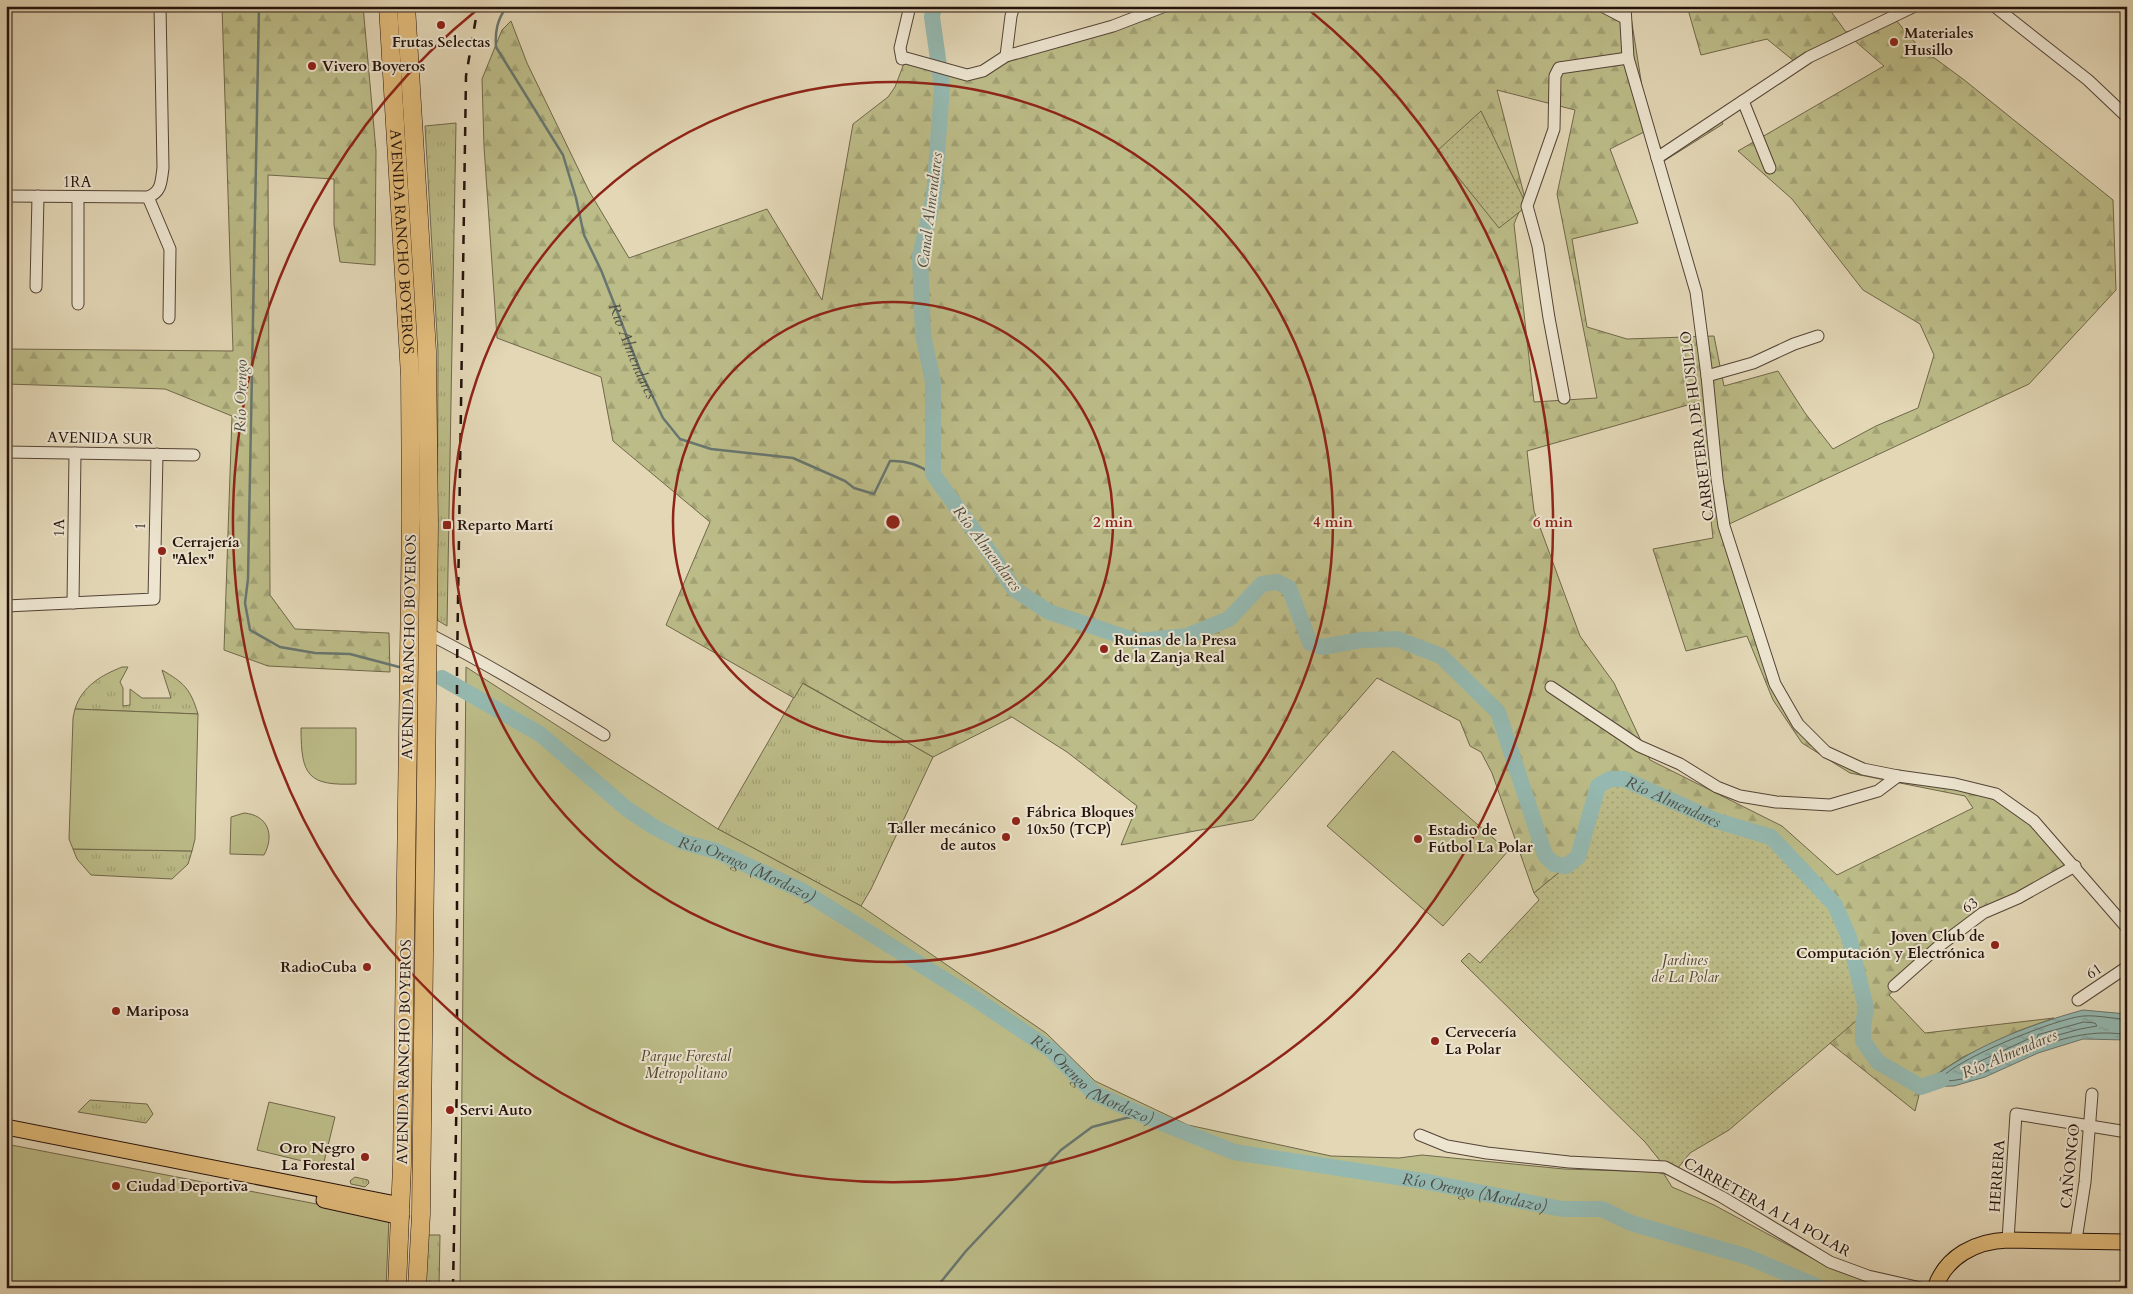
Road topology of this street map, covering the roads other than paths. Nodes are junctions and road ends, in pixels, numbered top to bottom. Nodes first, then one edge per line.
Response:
1 (160, 6) edge
2 (388, 6) edge
3 (406, 6) edge
4 (910, 6) edge
5 (1014, 6) edge
6 (1165, 6) edge
7 (1602, 6) edge
8 (1915, 6) edge
9 (1994, 6) edge
10 (1625, 12) edge
11 (1006, 56) junction
12 (1628, 58) junction
13 (1743, 101) junction
14 (2127, 117) edge
15 (1658, 158) junction
16 (1770, 168) dead end
17 (6, 196) edge
18 (38, 196) junction
19 (78, 197) junction
20 (148, 197) junction
21 (36, 287) dead end
22 (78, 304) dead end
23 (169, 318) dead end
24 (1818, 336) dead end
25 (1707, 376) junction
26 (1564, 398) dead end
27 (6, 452) edge
28 (75, 453) junction
29 (157, 454) junction
30 (194, 455) dead end
31 (73, 603) junction
32 (6, 606) edge
33 (427, 634) junction
34 (1551, 687) dead end
35 (604, 735) dead end
36 (1898, 776) junction
37 (2075, 866) junction
38 (2127, 928) edge
39 (2127, 967) edge
40 (1894, 986) dead end
41 (2078, 1000) dead end
42 (2092, 1094) dead end
43 (2090, 1126) junction
44 (6, 1127) edge
45 (2127, 1132) edge
46 (1420, 1135) dead end
47 (6, 1137) edge
48 (421, 1166) junction
49 (401, 1215) junction
50 (2008, 1240) junction
51 (2076, 1240) junction
52 (2127, 1242) edge
53 (419, 1248) junction
54 (397, 1288) edge
55 (417, 1288) edge
56 (1921, 1288) edge
57 (1935, 1288) edge

1 - 20 street
2 - 49 highway, AVENIDA RANCHO BOYEROS
3 - 33 highway, AVENIDA RANCHO BOYEROS
4 - 11 street
5 - 11 street
6 - 11 street
7 - 10 street
8 - 13 street
9 - 14 street
10 - 12 street, CARRETERA DE HUSILLO
12 - 15 street, CARRETERA DE HUSILLO
12 - 26 street
13 - 15 street
13 - 16 street
15 - 25 street, CARRETERA DE HUSILLO
17 - 18 street, 1RA
18 - 19 street, 1RA
18 - 21 street
19 - 20 street, 1RA
19 - 22 street
20 - 23 street
24 - 25 street
25 - 36 street, CARRETERA DE HUSILLO
27 - 28 street, AVENIDA SUR
28 - 29 street, AVENIDA SUR
28 - 31 street, 1A
29 - 30 street, AVENIDA SUR
29 - 31 street, 1
31 - 32 street
33 - 35 street
33 - 48 highway, AVENIDA RANCHO BOYEROS
34 - 36 street
36 - 37 street, CARRETERA DE HUSILLO
37 - 38 street, CARRETERA DE HUSILLO
37 - 40 street, 63
39 - 41 street, 61
42 - 43 street, CAÑONGO
43 - 45 street
43 - 50 street, HERRERA
43 - 51 street, CAÑONGO
44 - 49 main road
46 - 56 street, CARRETERA A LA POLAR
47 - 49 main road
48 - 49 highway
48 - 53 highway, AVENIDA RANCHO BOYEROS
49 - 53 highway
49 - 54 highway, AVENIDA RANCHO BOYEROS
50 - 51 main road
50 - 57 main road
51 - 52 main road
53 - 55 highway, AVENIDA RANCHO BOYEROS

